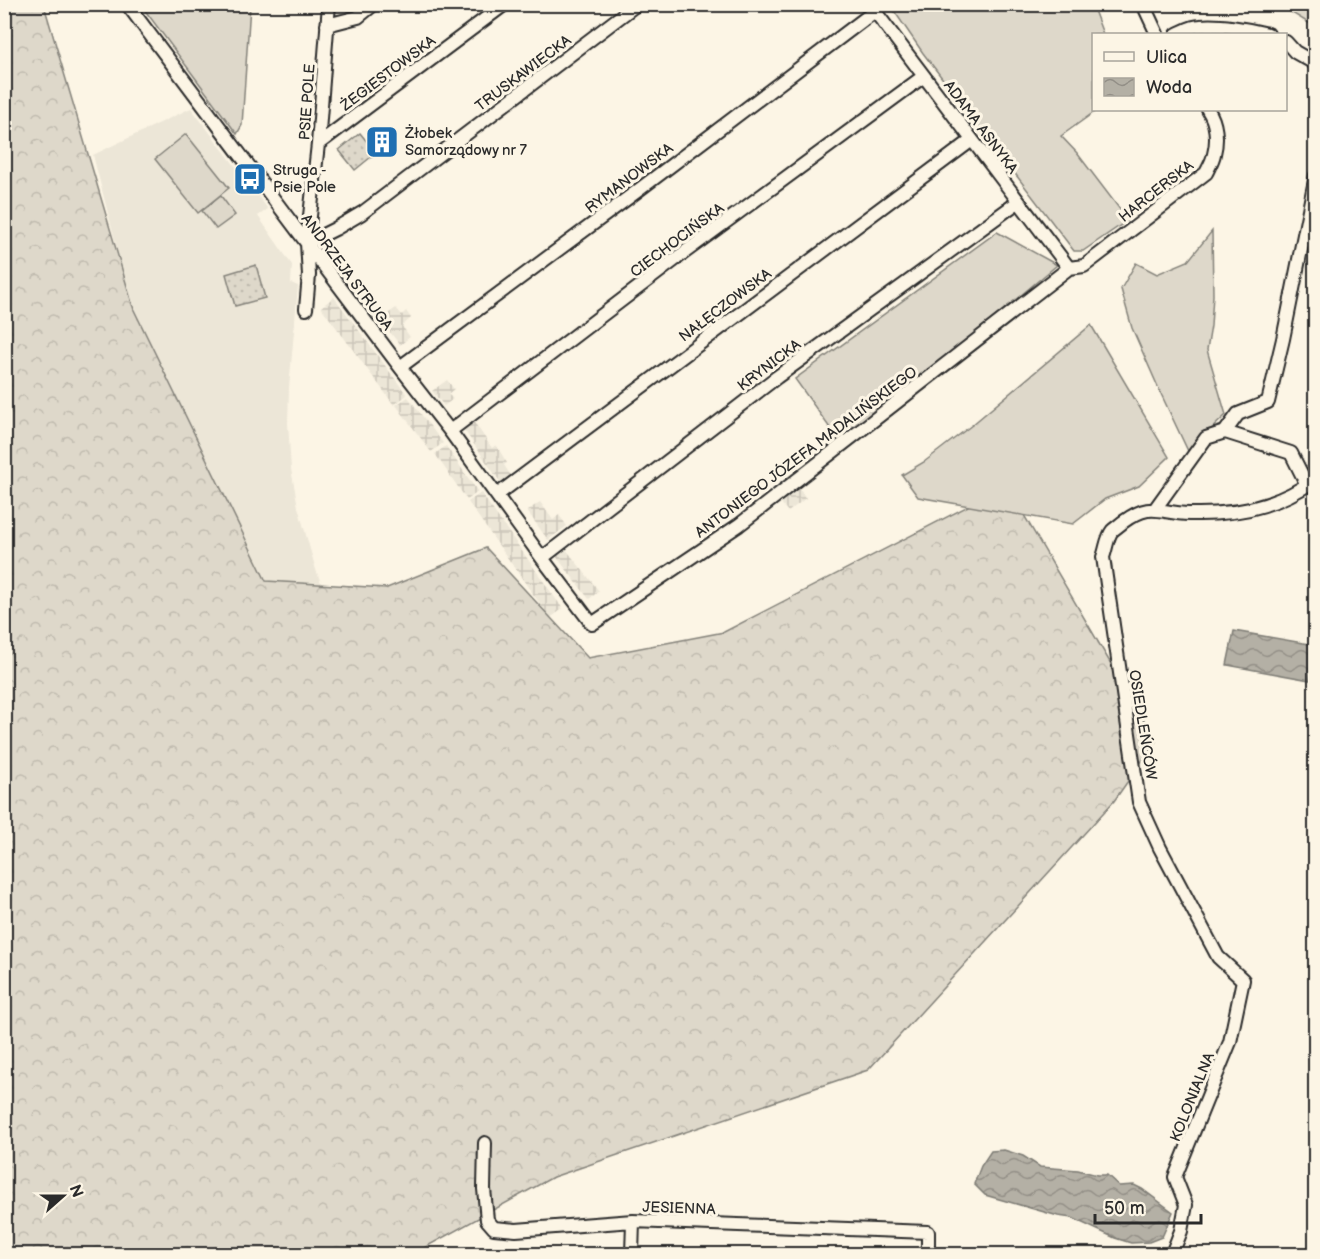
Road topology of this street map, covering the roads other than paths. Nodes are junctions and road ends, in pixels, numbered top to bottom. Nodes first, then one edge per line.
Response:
1 (127, 4) edge
2 (329, 4) edge
3 (374, 4) edge
4 (505, 4) edge
5 (637, 4) edge
6 (1143, 4) edge
7 (872, 8) edge
8 (327, 25) junction
9 (1157, 33) edge
10 (1180, 33) edge
11 (1264, 33) edge
12 (1287, 43) edge
13 (1316, 64) edge
14 (924, 76) junction
15 (1209, 111) edge
16 (972, 140) junction
17 (318, 144) junction
18 (1316, 175) edge
19 (1018, 202) junction
20 (307, 243) junction
21 (1069, 268) junction
22 (306, 309) dead end
23 (400, 367) junction
24 (450, 431) junction
25 (1225, 432) junction
26 (1311, 482) edge
27 (497, 495) junction
28 (1155, 508) junction
29 (542, 558) junction
30 (1218, 957) joint
31 (484, 1143) dead end
32 (633, 1221) junction
33 (632, 1254) edge
34 (928, 1254) edge
35 (1172, 1254) edge

1 - 20 street, ANDRZEJA STRUGA
2 - 8 street, PSIE POLE
3 - 8 street
4 - 17 street, ŻEGIESTOWSKA
5 - 20 street, TRUSKAWIECKA
6 - 9 street
7 - 14 street, ADAMA ASNYKA
7 - 23 street, RYMANOWSKA
8 - 17 street, PSIE POLE
10 - 11 street
12 - 13 street
14 - 16 street, ADAMA ASNYKA
14 - 24 street, CIECHOCIŃSKA
15 - 21 street, HARCERSKA
16 - 19 street, ADAMA ASNYKA
16 - 27 street, NAŁĘCZOWSKA
17 - 20 street, PSIE POLE
18 - 25 street
19 - 21 street, ADAMA ASNYKA
19 - 29 street, KRYNICKA
20 - 22 street, PSIE POLE
20 - 23 street, ANDRZEJA STRUGA
21 - 29 street, ANTONIEGO JÓZEFA MADALIŃSKIEGO
23 - 24 street, ANDRZEJA STRUGA
24 - 27 street, ANDRZEJA STRUGA
25 - 26 street
25 - 28 street
26 - 28 street
27 - 29 street, ANDRZEJA STRUGA
28 - 30 street, OSIEDLEŃCÓW
30 - 35 street, KOLONIALNA
31 - 32 street, JESIENNA
32 - 33 street
32 - 34 street, JESIENNA

